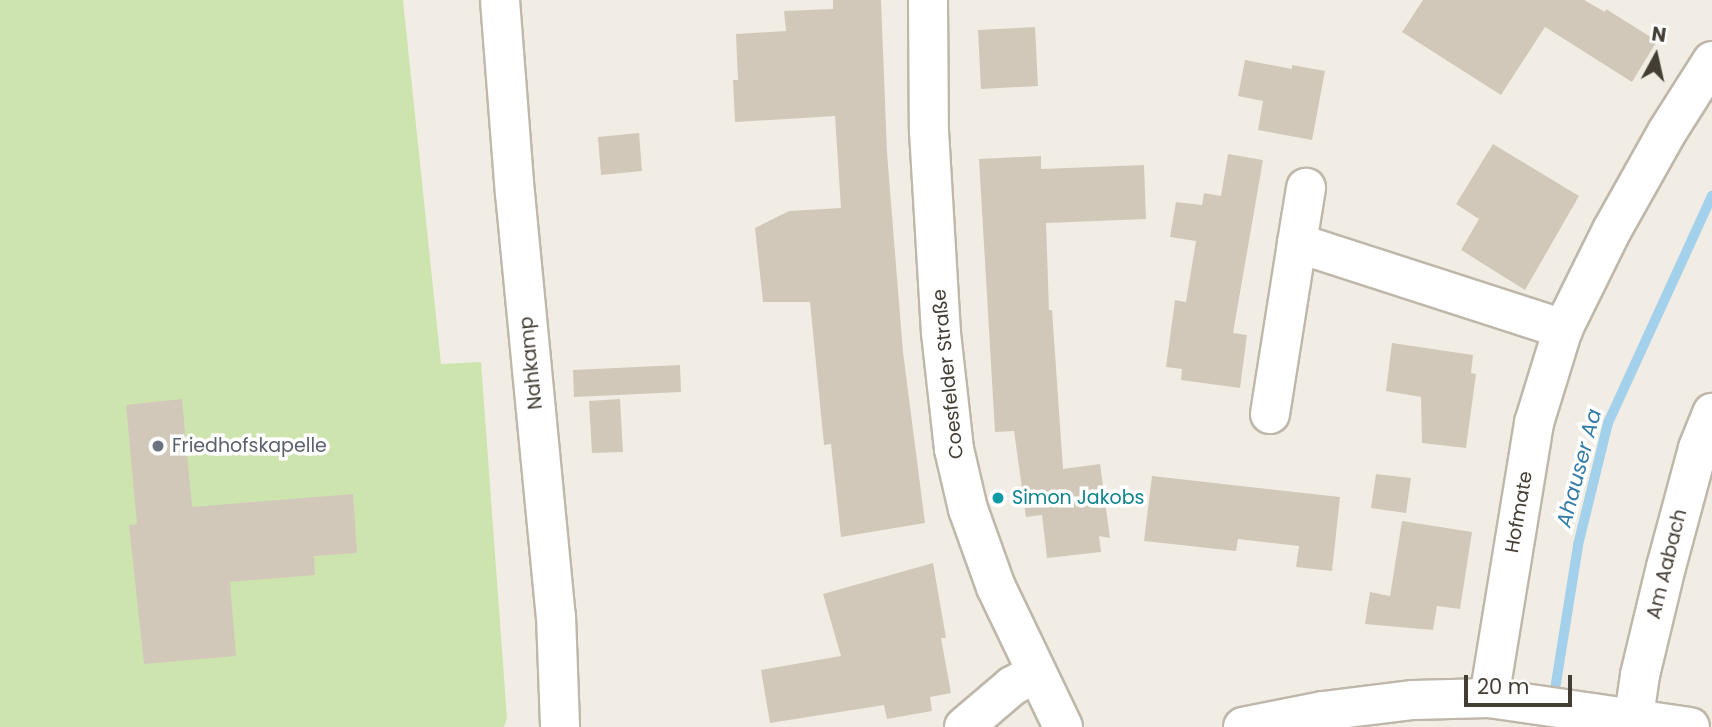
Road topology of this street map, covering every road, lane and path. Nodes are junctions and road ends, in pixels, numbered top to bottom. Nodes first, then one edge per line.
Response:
1 (500, 0) edge
2 (928, 0) edge
3 (1712, 61) edge
4 (1306, 188) dead end
5 (1297, 243) junction
6 (1563, 329) junction
7 (1270, 414) dead end
8 (1712, 414) edge
9 (1035, 674) junction
10 (1505, 700) junction
11 (1634, 718) junction
12 (560, 727) edge
13 (964, 727) edge
14 (1063, 727) edge
15 (1243, 727) edge
16 (1690, 727) edge

1 - 12 street, Nahkamp
2 - 9 street, Coesfelder Straße
3 - 6 street, Hofmate
4 - 5 street
5 - 6 street
5 - 7 street
6 - 10 street, Hofmate
8 - 11 street, Am Aabach
9 - 13 street
9 - 14 street, Coesfelder Straße
10 - 11 street
10 - 15 street
11 - 16 street

